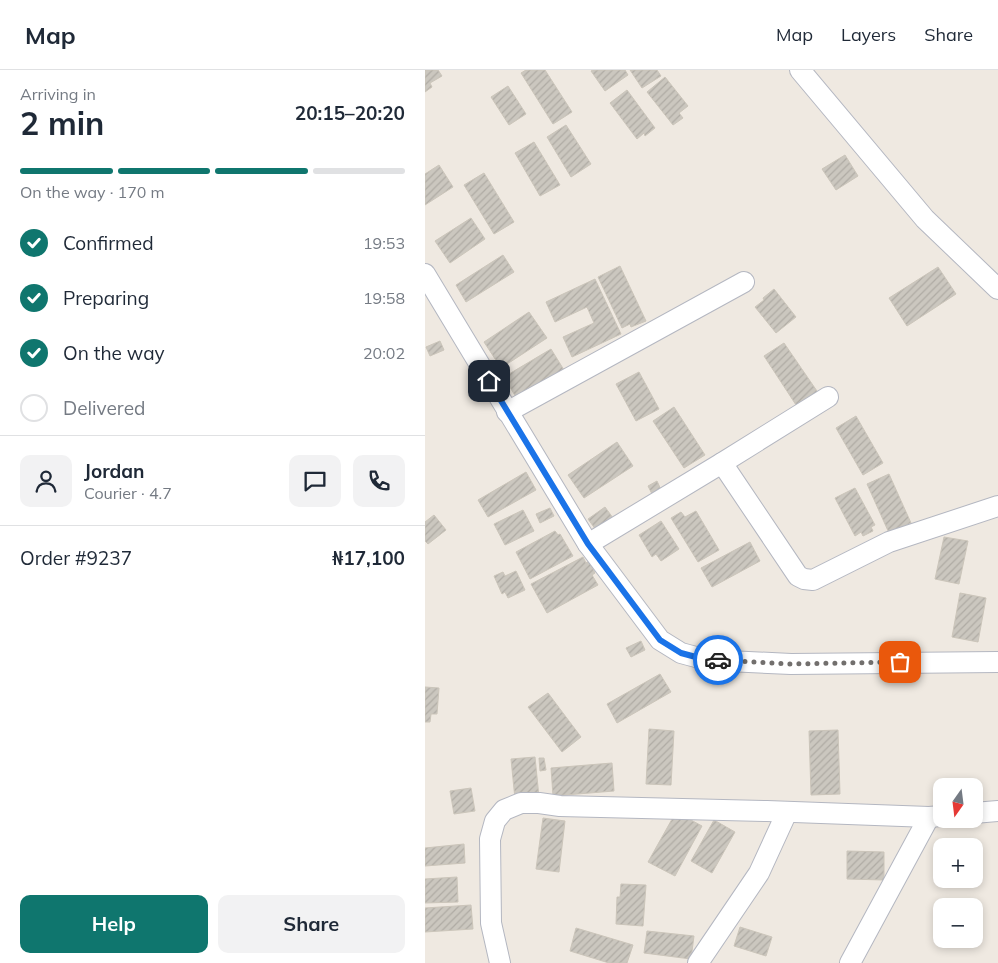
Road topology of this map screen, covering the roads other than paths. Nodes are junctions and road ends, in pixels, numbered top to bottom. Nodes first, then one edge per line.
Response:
1 (800, 70) edge
2 (425, 274) edge
3 (744, 282) dead end
4 (998, 289) edge
5 (827, 397) dead end
6 (507, 412) junction
7 (722, 463) junction
8 (998, 506) edge
9 (588, 544) junction
10 (998, 662) edge
11 (998, 811) edge
12 (787, 812) junction
13 (983, 812) edge
14 (933, 816) edge
15 (933, 819) edge
16 (500, 963) edge
17 (698, 963) edge
18 (850, 963) edge

1 - 4 street
2 - 6 street
3 - 6 street
5 - 7 street
6 - 9 street
7 - 8 street
7 - 9 street
9 - 10 street
11 - 13 street
12 - 14 street
12 - 16 street
12 - 17 street
15 - 18 street

